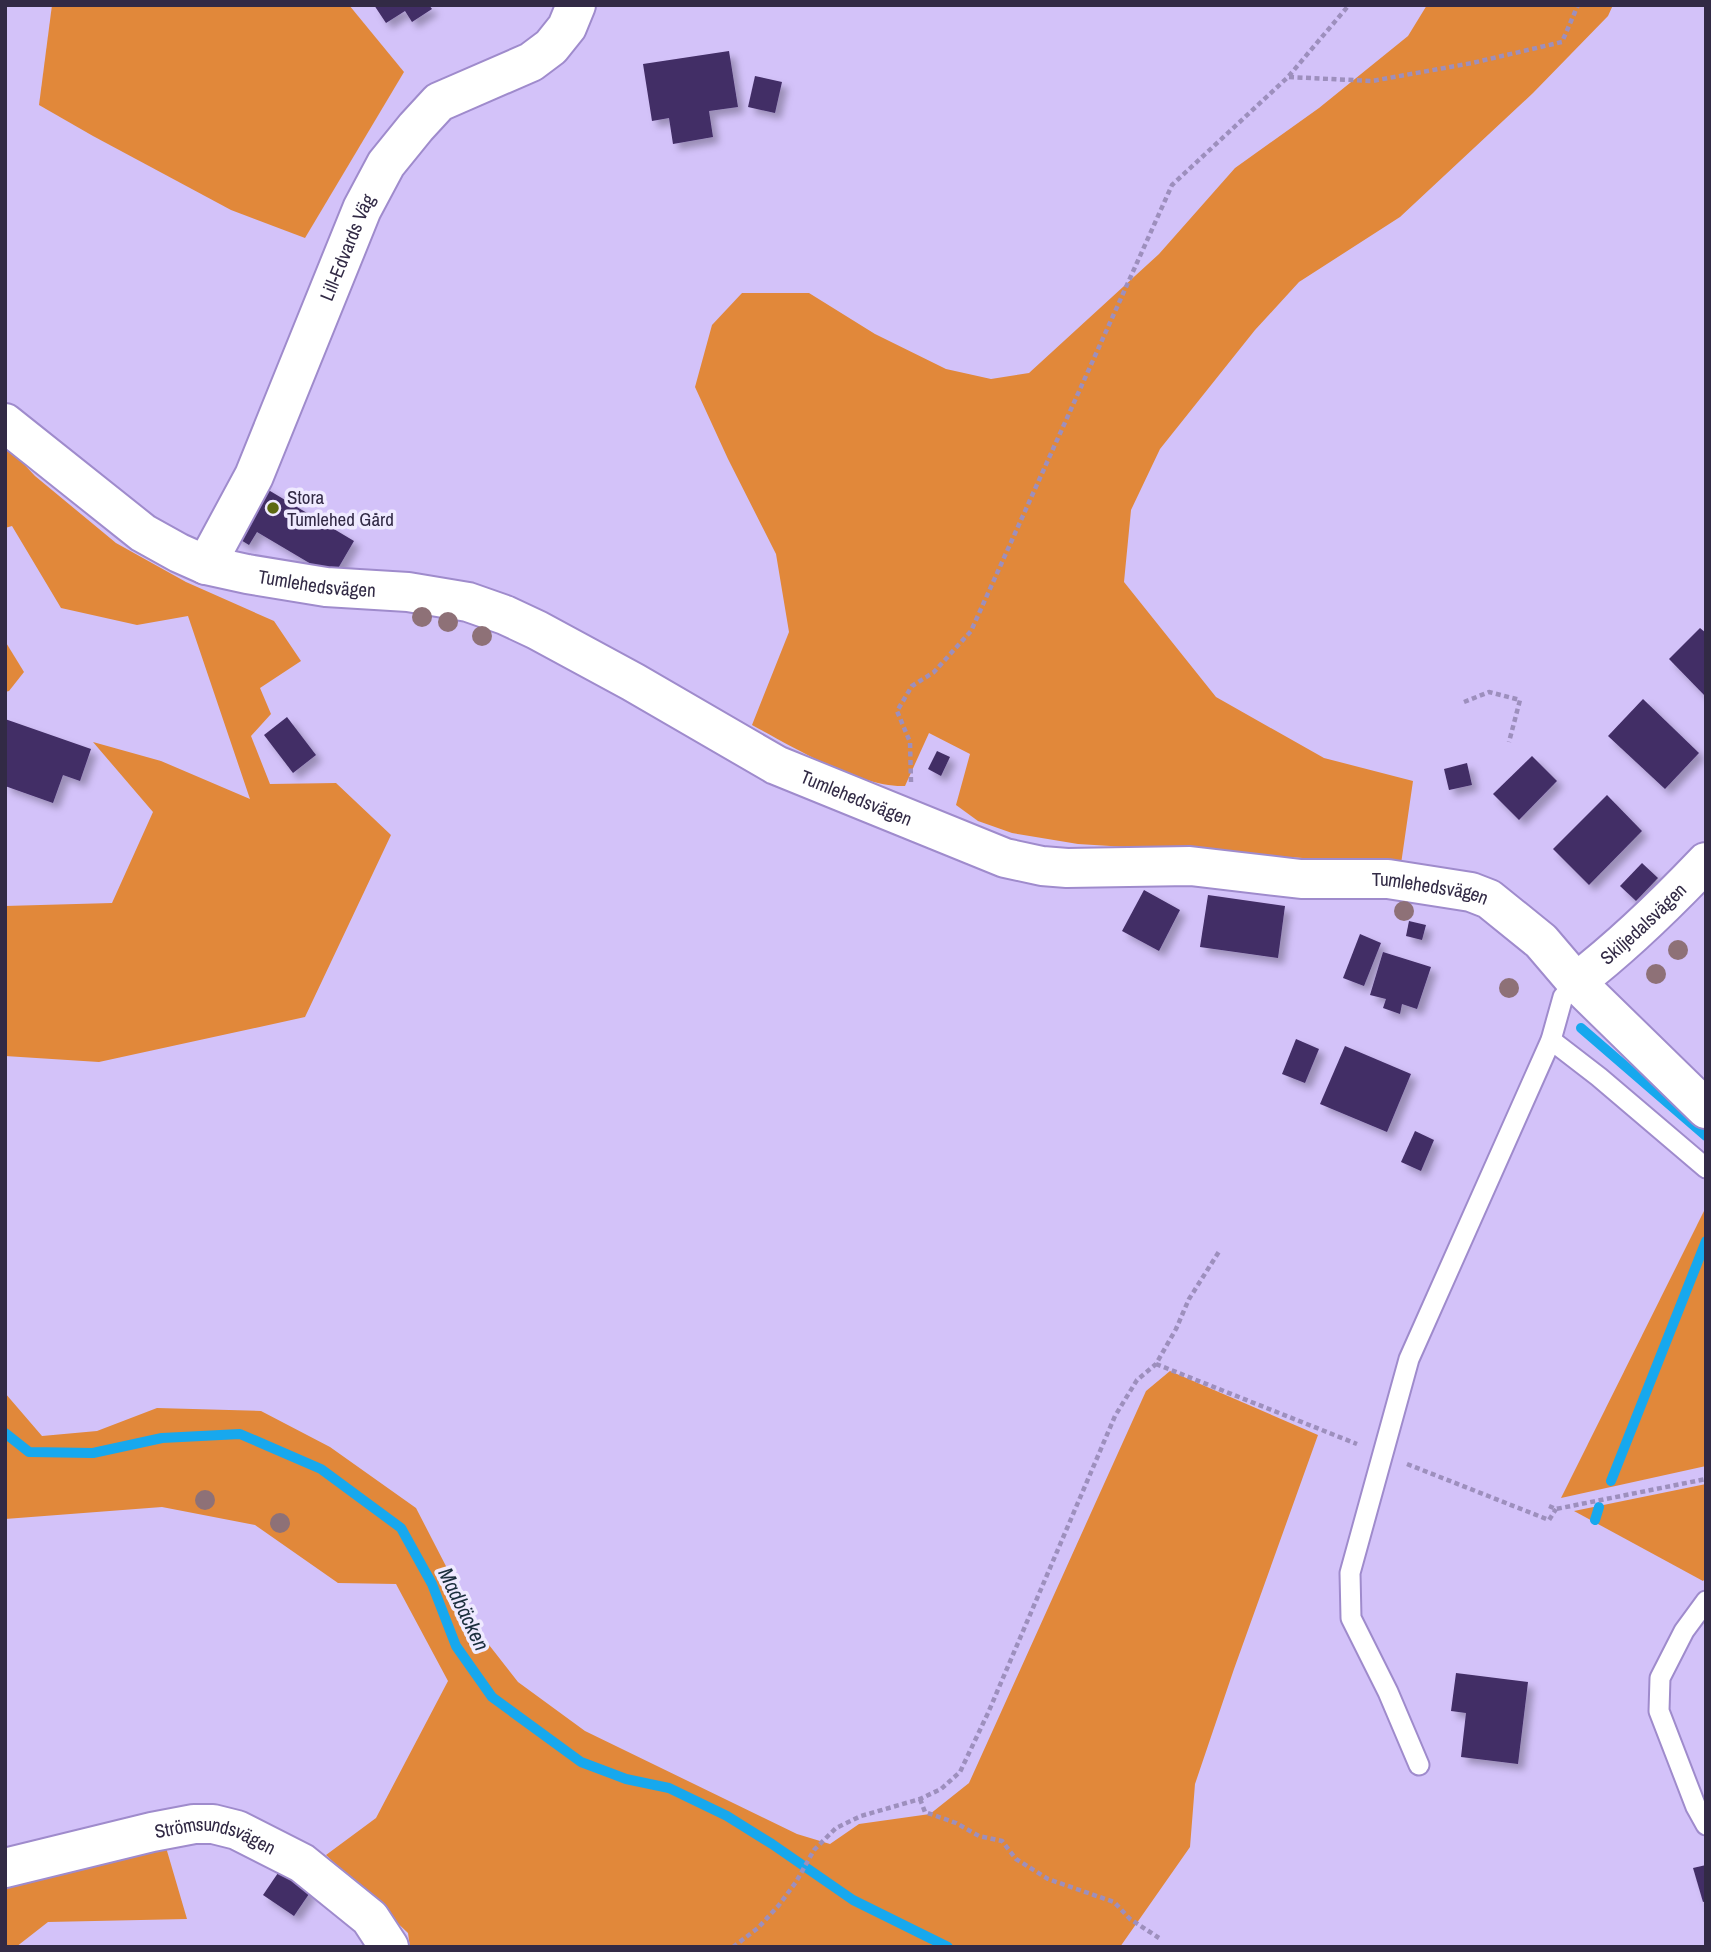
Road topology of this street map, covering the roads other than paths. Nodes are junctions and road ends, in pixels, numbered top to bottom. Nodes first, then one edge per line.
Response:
1 (576, 5) edge
2 (5, 422) edge
3 (206, 565) junction
4 (1706, 862) edge
5 (1576, 982) junction
6 (1551, 1040) junction
7 (1706, 1109) edge
8 (1706, 1168) edge
9 (1706, 1601) edge
10 (1419, 1765) dead end
11 (1706, 1825) edge
12 (5, 1868) edge
13 (389, 1947) edge

1 - 3 street, Lill-Edvards Väg
2 - 3 street, Tumlehedsvägen
3 - 5 street, Tumlehedsvägen
4 - 5 street, Skiljedalsvägen
5 - 6 lane
5 - 7 street, Tumlehedsvägen
6 - 8 lane
6 - 10 lane
9 - 11 lane
12 - 13 street, Strömsundsvägen

